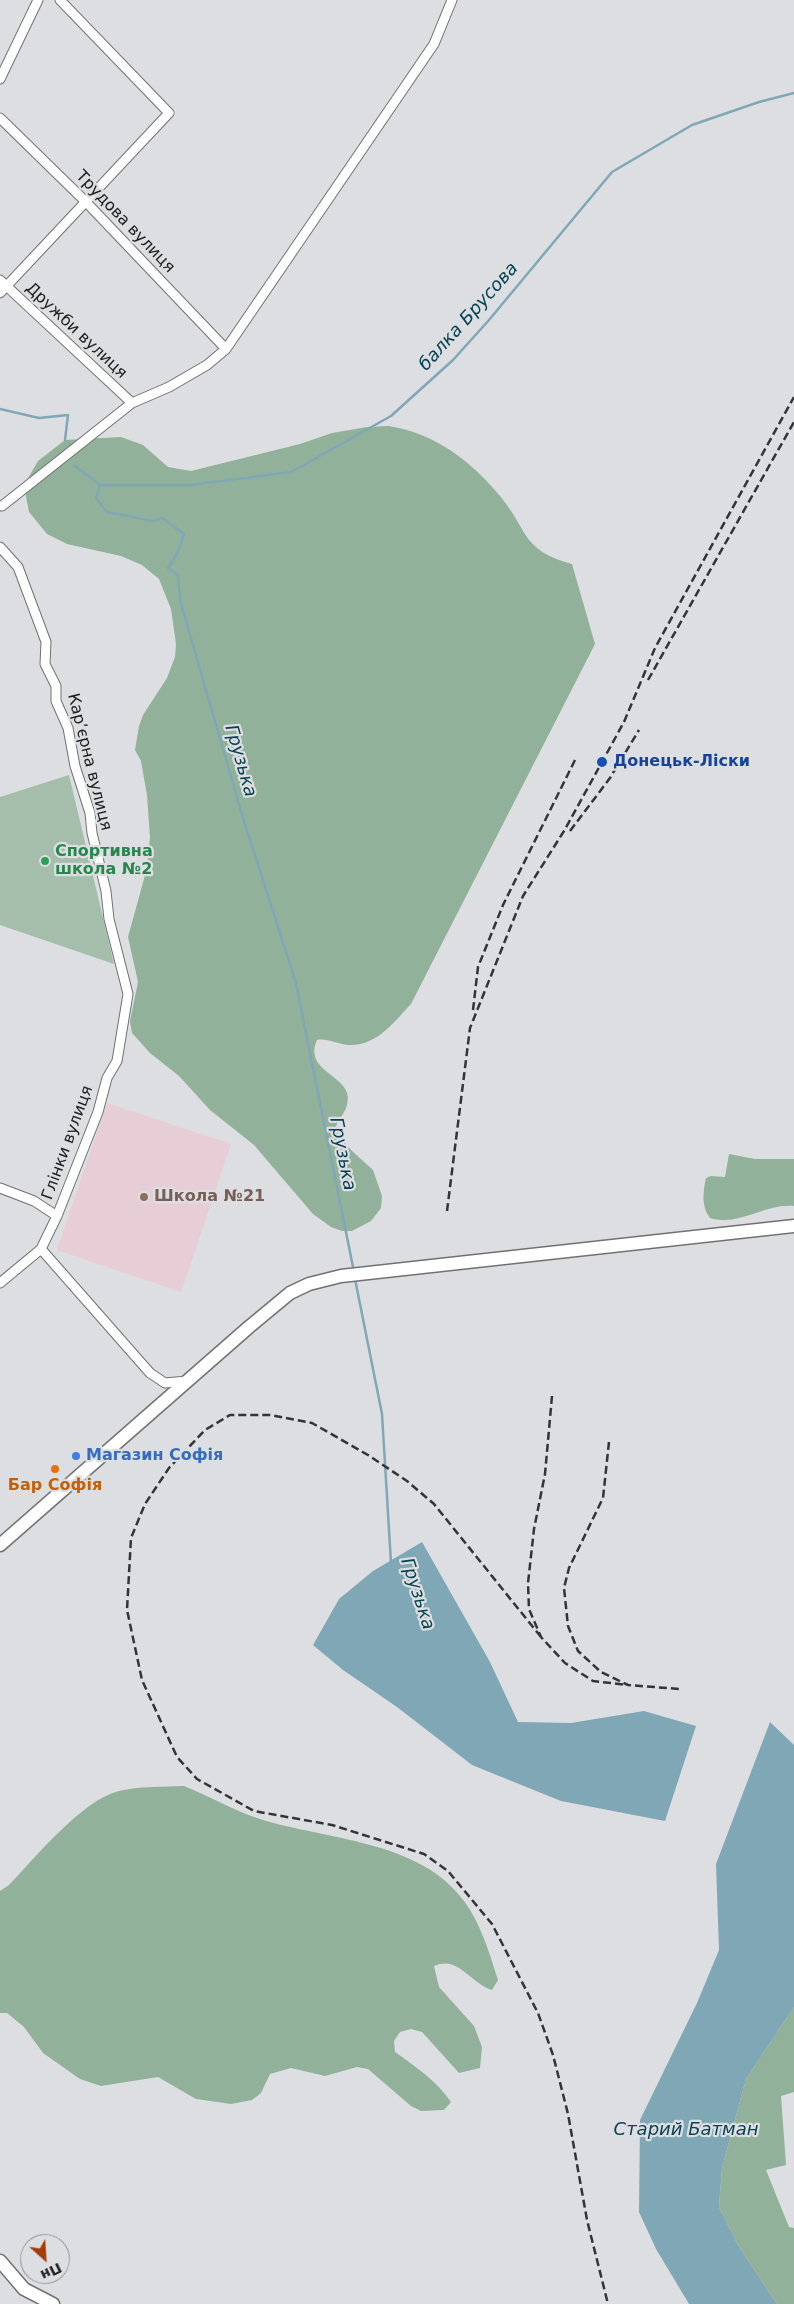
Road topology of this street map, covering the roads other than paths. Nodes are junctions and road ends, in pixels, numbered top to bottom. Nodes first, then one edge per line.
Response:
1 (38, 0) edge
2 (60, 0) edge
3 (452, 0) edge
4 (0, 79) edge
5 (0, 118) edge
6 (86, 202) junction
7 (2, 286) edge
8 (226, 349) junction
9 (132, 403) junction
10 (1, 509) edge
11 (0, 547) edge
12 (128, 994) joint
13 (0, 1188) edge
14 (57, 1216) junction
15 (794, 1226) edge
16 (40, 1249) junction
17 (0, 1283) edge
18 (187, 1381) junction
19 (0, 1544) edge
20 (0, 2262) edge
21 (53, 2304) edge

1 - 4 street
2 - 6 street
3 - 8 street
5 - 6 street, Трудова вулиця
6 - 7 street
6 - 8 street, Трудова вулиця
7 - 9 street, Дружби вулиця
8 - 9 street
9 - 10 street
11 - 12 street, Кар’єрна вулиця
12 - 14 street, Глінки вулиця
13 - 14 street
14 - 16 street, Глінки вулиця
15 - 18 street
16 - 17 street, Глінки вулиця
16 - 18 street
18 - 19 street
20 - 21 street

